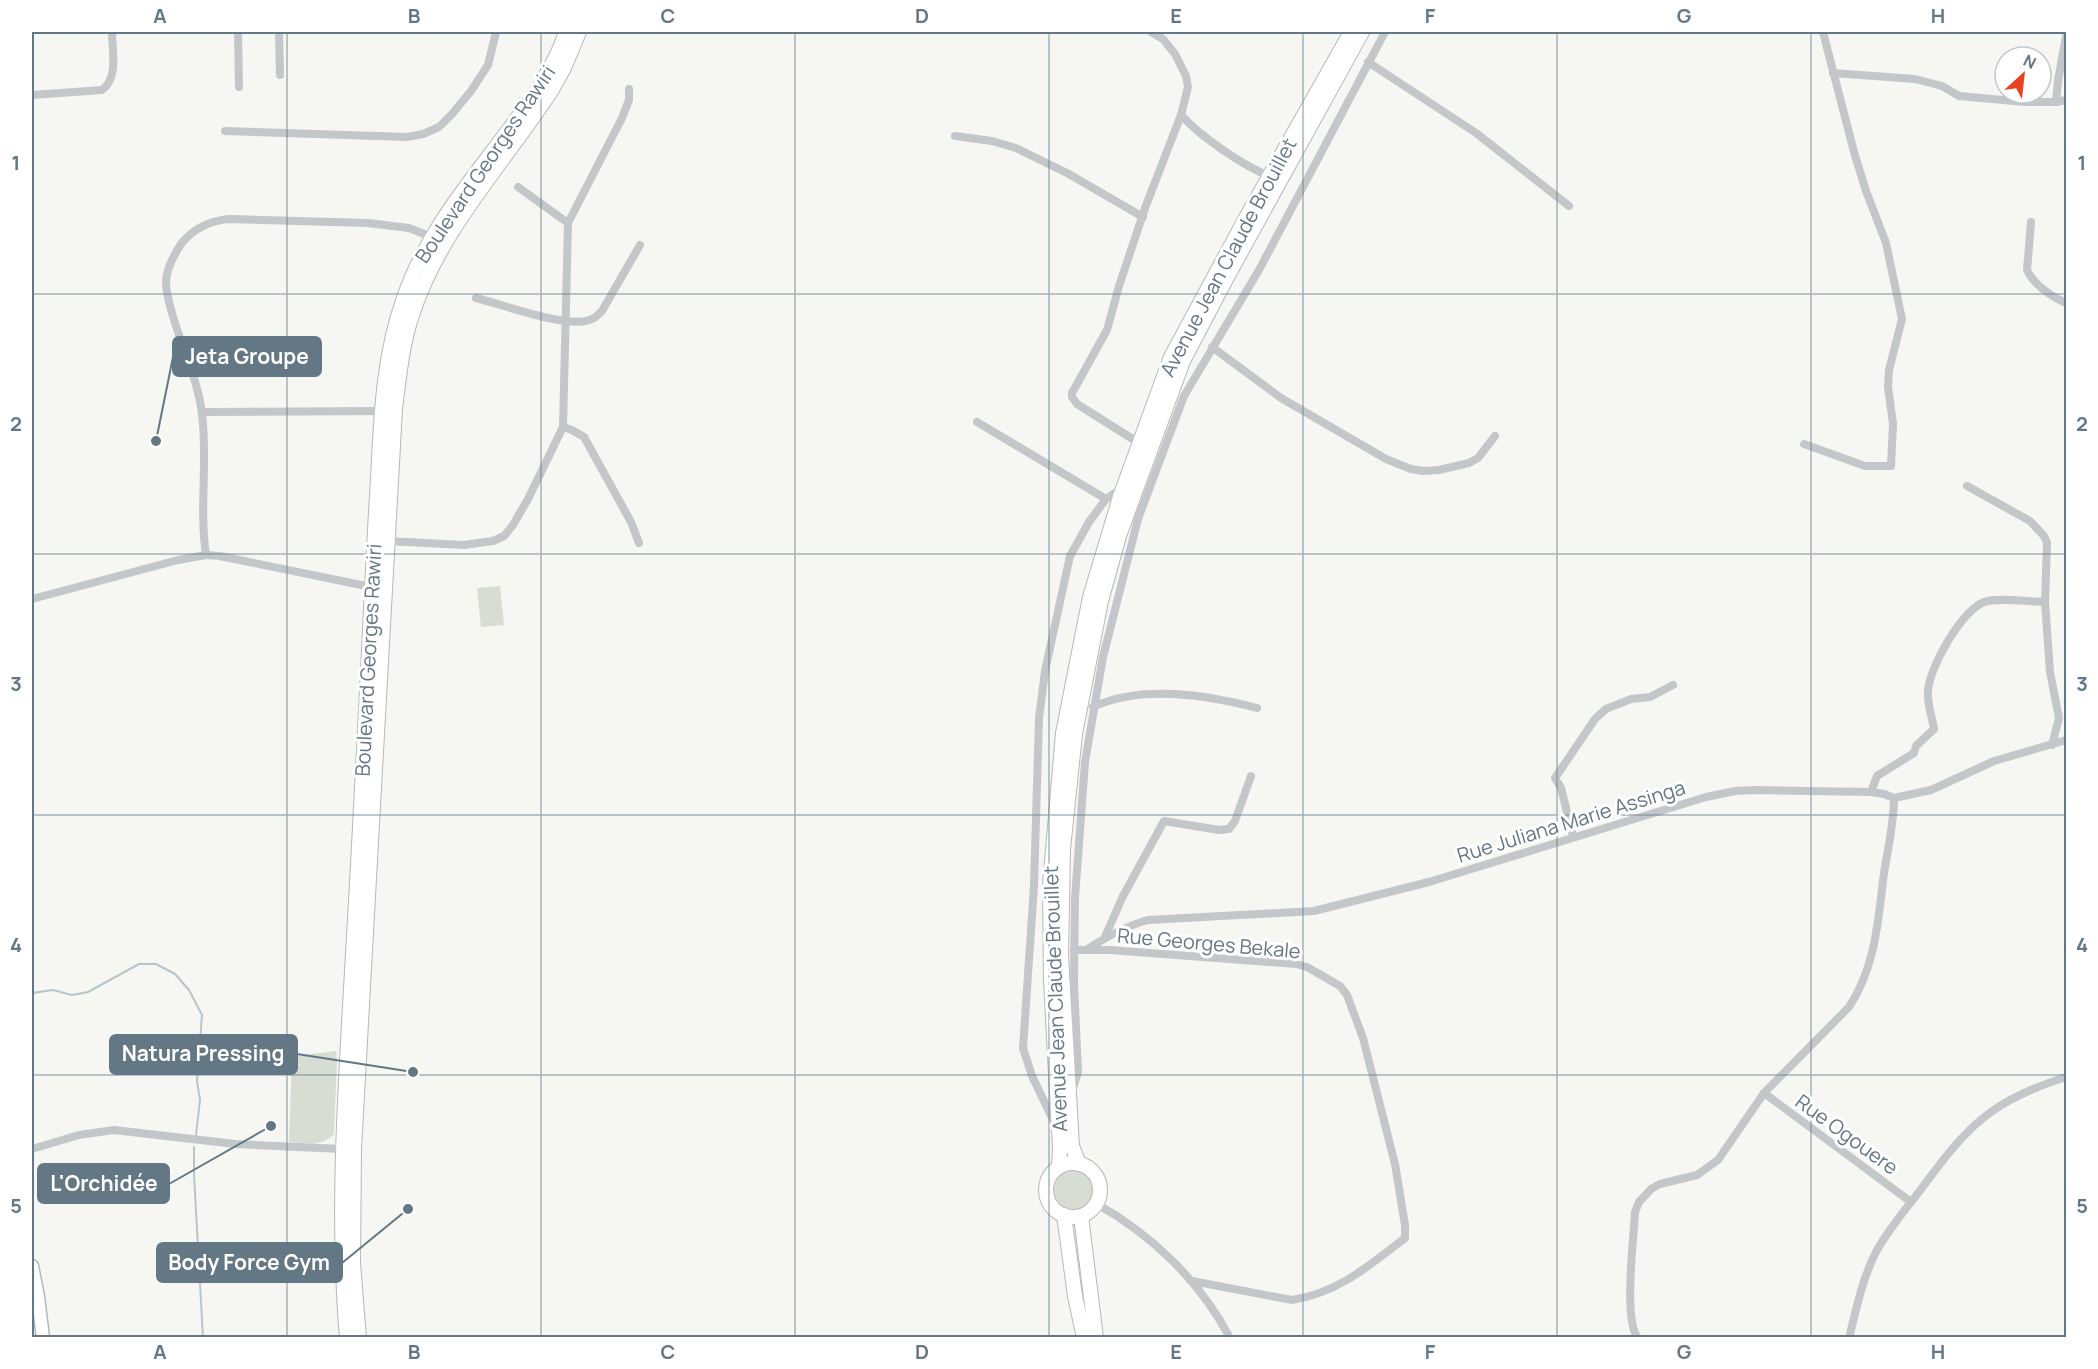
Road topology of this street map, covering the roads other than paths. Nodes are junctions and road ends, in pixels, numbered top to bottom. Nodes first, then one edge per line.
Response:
1 (112, 32) edge
2 (238, 32) edge
3 (279, 32) edge
4 (496, 32) edge
5 (567, 32) edge
6 (579, 32) edge
7 (1151, 32) edge
8 (1351, 32) edge
9 (1362, 32) edge
10 (1385, 32) edge
11 (1822, 32) edge
12 (2067, 36) edge
13 (1368, 62) junction
14 (1833, 73) junction
15 (280, 75) dead end
16 (239, 87) dead end
17 (629, 88) dead end
18 (32, 95) edge
19 (2067, 100) edge
20 (2056, 102) junction
21 (1181, 115) junction
22 (225, 131) dead end
23 (956, 136) dead end
24 (1269, 176) junction
25 (518, 187) dead end
26 (1569, 206) dead end
27 (1143, 217) junction
28 (2031, 222) dead end
29 (568, 223) junction
30 (432, 237) junction
31 (640, 245) dead end
32 (476, 298) dead end
33 (2067, 303) edge
34 (567, 322) junction
35 (1212, 348) junction
36 (382, 411) junction
37 (202, 412) junction
38 (977, 422) dead end
39 (563, 427) junction
40 (1495, 436) dead end
41 (1139, 443) junction
42 (1804, 444) dead end
43 (1968, 486) dead end
44 (1123, 488) junction
45 (1106, 499) junction
46 (388, 541) junction
47 (639, 543) dead end
48 (206, 555) junction
49 (371, 587) junction
50 (32, 599) edge
51 (2045, 602) junction
52 (1674, 685) dead end
53 (1094, 707) junction
54 (1257, 708) dead end
55 (2067, 740) edge
56 (2052, 745) junction
57 (1251, 776) dead end
58 (1871, 792) junction
59 (1894, 798) junction
60 (1573, 836) junction
61 (1105, 938) junction
62 (1074, 950) junction
63 (1086, 950) junction
64 (2067, 1077) edge
65 (1764, 1093) junction
66 (1069, 1099) junction
67 (1058, 1129) junction
68 (32, 1149) edge
69 (342, 1149) junction
70 (1079, 1164) junction
71 (1059, 1166) junction
72 (1911, 1202) junction
73 (1097, 1204) junction
74 (1064, 1215) junction
75 (1081, 1216) junction
76 (32, 1266) edge
77 (1192, 1281) junction
78 (43, 1338) edge
79 (347, 1338) edge
80 (358, 1338) edge
81 (1084, 1338) edge
82 (1096, 1338) edge
83 (1230, 1338) edge
84 (1638, 1338) edge
85 (1849, 1338) edge

1 - 18 street
2 - 16 street
3 - 15 street
4 - 22 street
5 - 30 main road, Boulevard Georges Rawiri
6 - 46 main road, Boulevard Georges Rawiri
7 - 21 street
8 - 24 main road, Avenue Jean Claude Brouillet
9 - 66 main road, Avenue Jean Claude Brouillet
10 - 13 street
11 - 14 street
12 - 20 street
13 - 26 street
13 - 35 street
14 - 20 street
14 - 42 street
17 - 29 street
19 - 20 street
21 - 24 street
21 - 27 street
23 - 27 street
24 - 41 main road, Avenue Jean Claude Brouillet
25 - 29 street
27 - 41 street
28 - 33 street
29 - 34 street
30 - 36 main road, Boulevard Georges Rawiri
30 - 37 street
31 - 34 street
32 - 34 street
34 - 39 street
35 - 40 street
35 - 53 street
36 - 37 street
36 - 49 main road, Boulevard Georges Rawiri
37 - 48 street
38 - 45 street
39 - 46 street
39 - 47 street
41 - 44 main road, Avenue Jean Claude Brouillet
43 - 51 street
44 - 45 street
44 - 67 main road, Avenue Jean Claude Brouillet
45 - 67 street
46 - 80 main road, Boulevard Georges Rawiri
48 - 49 street
48 - 50 street
49 - 69 main road, Boulevard Georges Rawiri
51 - 56 street
51 - 58 street
52 - 60 street
53 - 54 street
53 - 62 street
55 - 56 street, Rue Juliana Marie Assinga
56 - 59 street, Rue Juliana Marie Assinga
57 - 61 street
58 - 59 street, Rue Juliana Marie Assinga
58 - 60 street, Rue Juliana Marie Assinga
59 - 65 street
60 - 61 street, Rue Juliana Marie Assinga
61 - 63 street, Rue Juliana Marie Assinga
62 - 63 street, Rue Georges Bekale
62 - 66 street
63 - 77 street, Rue Georges Bekale
64 - 72 street
65 - 72 street, Rue Ogouere
65 - 84 street
66 - 70 main road, Avenue Jean Claude Brouillet
67 - 71 main road, Avenue Jean Claude Brouillet
68 - 69 street
69 - 79 main road, Boulevard Georges Rawiri
70 - 71 main road
70 - 73 main road
71 - 74 main road
72 - 85 street
73 - 75 main road
73 - 77 street
74 - 75 main road
74 - 81 main road
75 - 82 main road
76 - 78 main road
77 - 83 street

